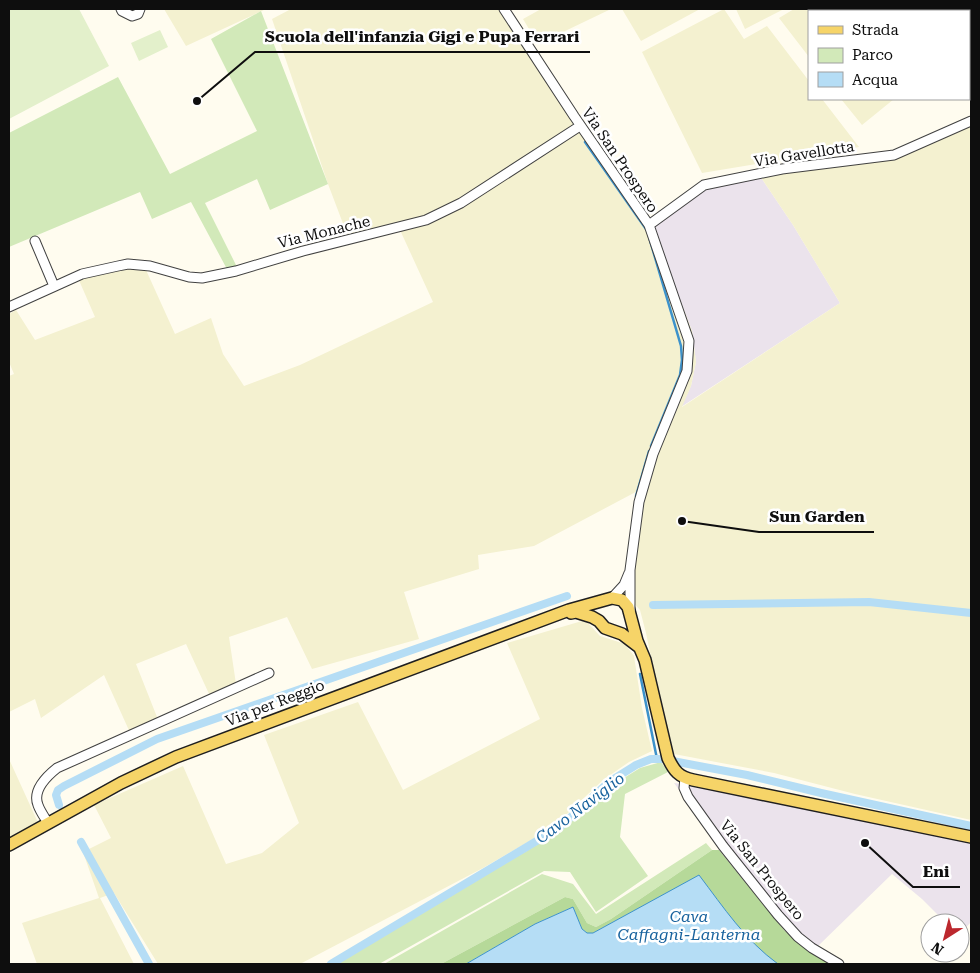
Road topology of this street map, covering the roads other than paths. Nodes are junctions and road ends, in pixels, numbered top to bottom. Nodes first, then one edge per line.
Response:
1 (121, 9) edge
2 (140, 9) edge
3 (504, 9) edge
4 (971, 121) edge
5 (580, 126) junction
6 (649, 225) junction
7 (35, 241) dead end
8 (54, 286) junction
9 (9, 307) edge
10 (630, 570) junction
11 (609, 599) junction
12 (562, 613) junction
13 (630, 614) junction
14 (599, 621) junction
15 (613, 631) junction
16 (640, 648) junction
17 (269, 673) dead end
18 (685, 778) junction
19 (48, 823) junction
20 (971, 837) edge
21 (9, 845) edge
22 (839, 964) edge

1 - 2 street
3 - 5 street, Via San Prospero
4 - 6 street, Via Gavellotta
5 - 6 street, Via San Prospero
5 - 8 street, Via Monache
6 - 10 street, Via San Prospero
7 - 8 street
8 - 9 street, Via Monache
10 - 11 street, Via San Prospero
10 - 13 street, Via San Prospero
11 - 12 main road, Via per Reggio
11 - 13 main road
11 - 14 main road
12 - 14 main road, Via per Reggio
12 - 19 main road, Via per Reggio
13 - 15 main road
13 - 16 main road
14 - 15 main road, Via per Reggio
15 - 16 main road, Via per Reggio
16 - 18 main road
17 - 19 street
18 - 20 main road
18 - 22 street, Via San Prospero
19 - 21 main road, Via per Reggio

